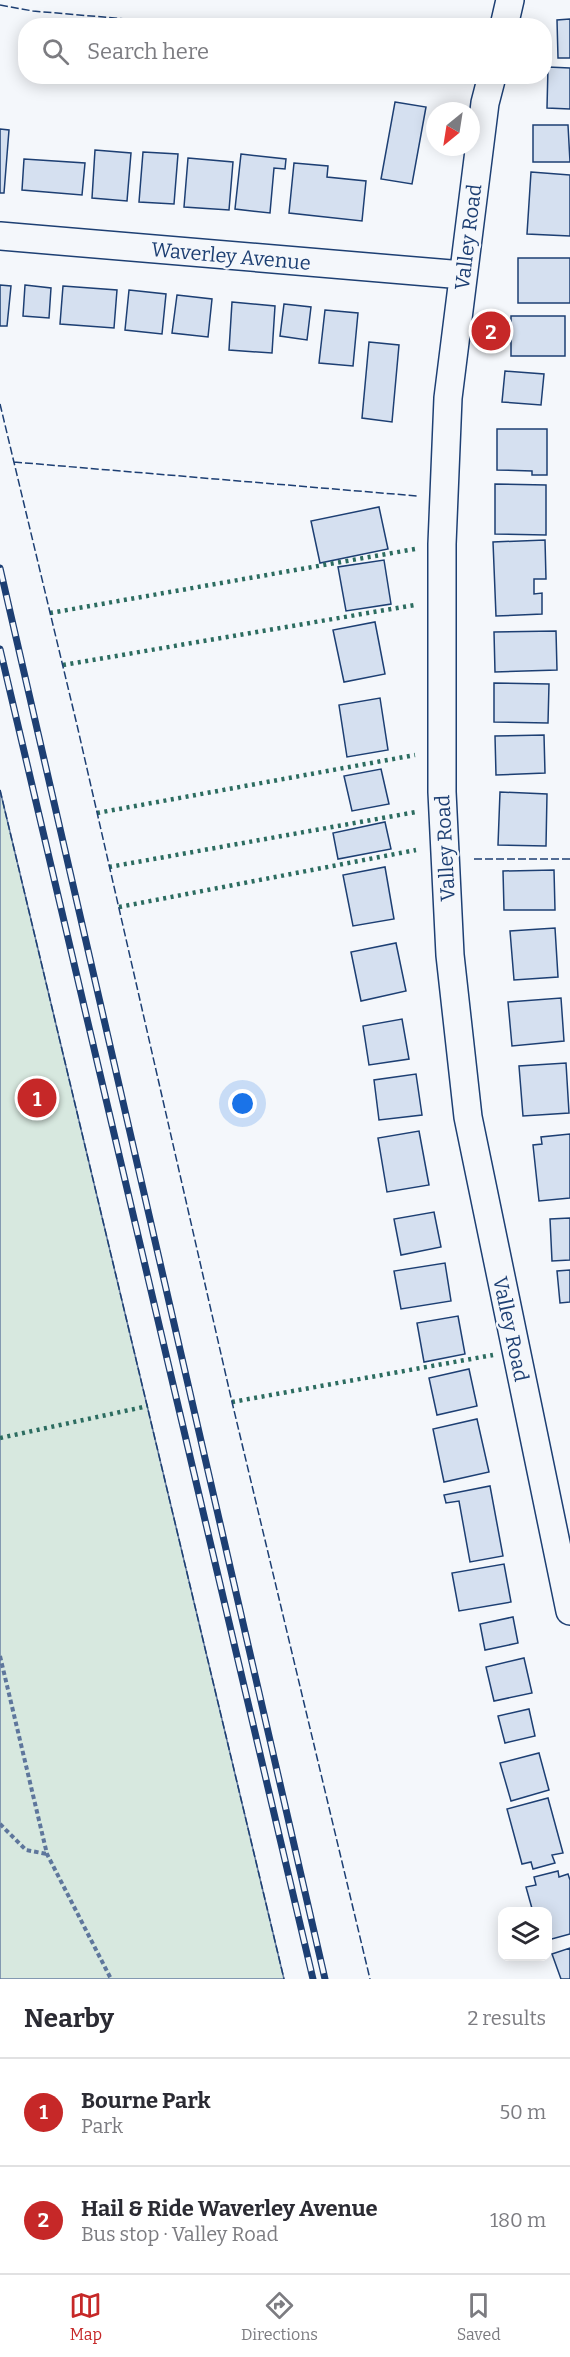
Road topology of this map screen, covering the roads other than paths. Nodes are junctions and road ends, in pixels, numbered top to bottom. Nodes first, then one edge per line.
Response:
1 (510, 0) edge
2 (506, 18) edge
3 (490, 84) edge
4 (0, 236) edge
5 (463, 275) junction
6 (570, 1611) edge

1 - 2 street
3 - 5 street, Valley Road
4 - 5 street, Waverley Avenue
5 - 6 street, Valley Road

